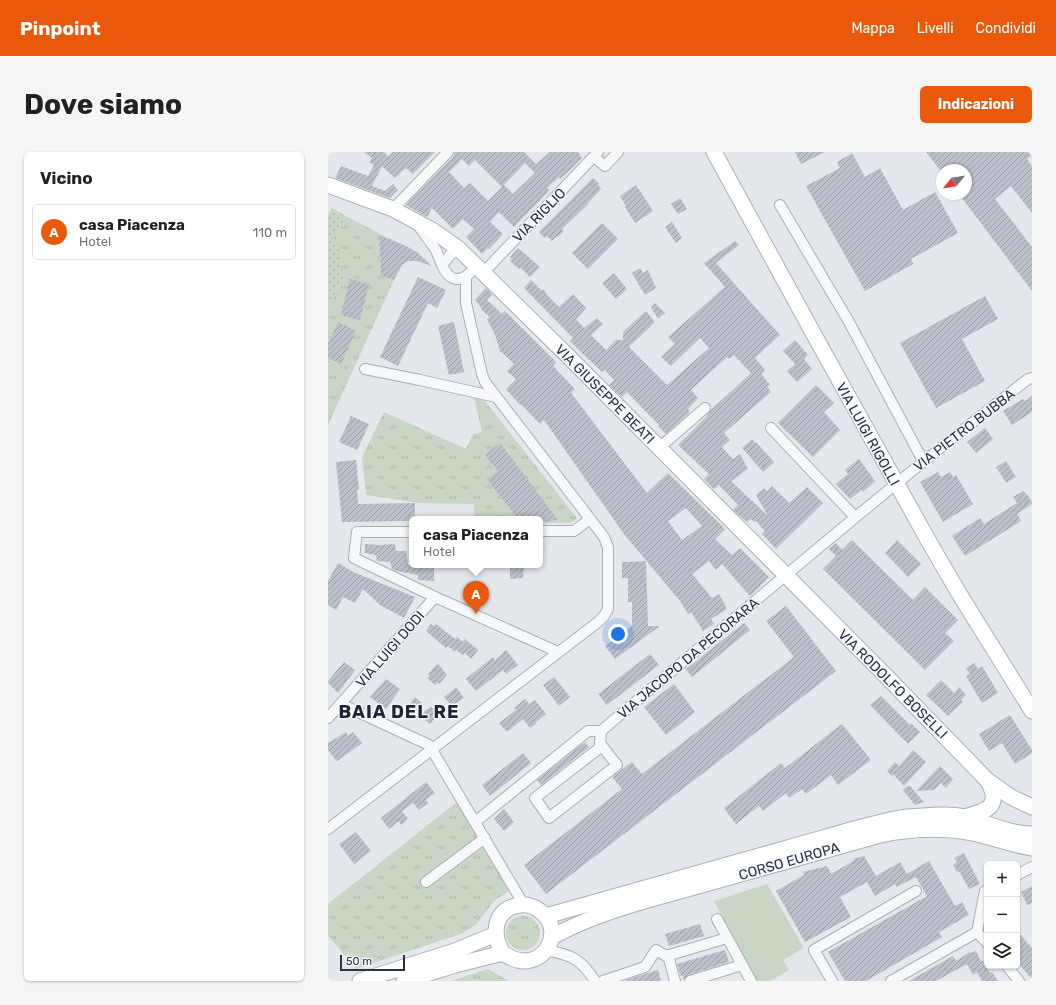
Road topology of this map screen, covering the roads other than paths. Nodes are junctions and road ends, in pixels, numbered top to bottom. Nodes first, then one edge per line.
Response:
1 (448, 152) edge
2 (618, 152) edge
3 (714, 152) edge
4 (596, 154) edge
5 (328, 185) edge
6 (780, 205) dead end
7 (393, 209) junction
8 (416, 222) junction
9 (459, 249) junction
10 (442, 265) junction
11 (480, 269) junction
12 (466, 277) junction
13 (451, 278) junction
14 (466, 303) junction
15 (365, 369) dead end
16 (1032, 378) edge
17 (496, 396) junction
18 (706, 408) dead end
19 (770, 428) dead end
20 (659, 448) junction
21 (924, 461) junction
22 (895, 484) junction
23 (855, 517) junction
24 (590, 519) junction
25 (409, 532) edge
26 (543, 532) edge
27 (786, 576) junction
28 (435, 597) junction
29 (558, 652) junction
30 (341, 704) junction
31 (1032, 711) edge
32 (328, 718) edge
33 (601, 731) junction
34 (602, 746) junction
35 (432, 749) junction
36 (988, 781) junction
37 (1003, 791) junction
38 (1032, 797) edge
39 (1032, 807) edge
40 (964, 817) junction
41 (475, 822) junction
42 (328, 829) edge
43 (1032, 834) edge
44 (485, 838) junction
45 (1032, 848) edge
46 (1032, 867) edge
47 (1020, 873) edge
48 (426, 882) dead end
49 (916, 891) dead end
50 (984, 896) edge
51 (524, 905) junction
52 (546, 916) junction
53 (717, 919) dead end
54 (977, 932) junction
55 (496, 934) junction
56 (727, 938) junction
57 (984, 940) edge
58 (549, 944) junction
59 (503, 953) junction
60 (668, 955) junction
61 (742, 965) junction
62 (1009, 969) edge
63 (360, 981) edge
64 (404, 981) edge
65 (595, 981) edge
66 (603, 981) edge
67 (675, 981) edge
68 (690, 981) edge
69 (750, 981) edge
70 (832, 981) edge
71 (891, 981) edge
72 (1020, 981) edge

1 - 7 street
2 - 4 street, VIA RIGLIO
3 - 22 main road, VIA LUIGI RIGOLLI
4 - 11 street, VIA RIGLIO
5 - 7 main road, VIA GIUSEPPE BEATI
6 - 21 street
7 - 8 main road, VIA GIUSEPPE BEATI
8 - 9 main road, VIA GIUSEPPE BEATI
8 - 10 street, VIA GIUSEPPE BEATI
9 - 10 street
9 - 11 main road, VIA GIUSEPPE BEATI
10 - 13 street, VIA GIUSEPPE BEATI
11 - 12 street, VIA RIGLIO
11 - 20 main road, VIA GIUSEPPE BEATI
12 - 13 street
12 - 14 street
13 - 14 street, VIA GIUSEPPE BEATI
14 - 17 street
15 - 17 street
16 - 21 street, VIA PIETRO BUBBA
17 - 24 street
18 - 20 street
19 - 23 street
20 - 27 main road, VIA GIUSEPPE BEATI
21 - 22 street, VIA PIETRO BUBBA
22 - 23 street, VIA PIETRO BUBBA
22 - 31 main road, VIA LUIGI RIGOLLI
23 - 27 street, VIA PIETRO BUBBA
24 - 26 street
24 - 29 street
25 - 28 street
27 - 33 street, VIA JACOPO DA PECORARA
27 - 36 main road, VIA RODOLFO BOSELLI
28 - 29 street
28 - 30 street, VIA LUIGI DODI
29 - 35 street
30 - 32 street, VIA LUIGI DODI
30 - 35 street
33 - 34 street
33 - 41 street
34 - 34 street
35 - 41 street
35 - 42 street
36 - 37 main road, VIA RODOLFO BOSELLI
36 - 40 main road, CORSO EUROPA
37 - 38 main road, VIA RODOLFO BOSELLI
37 - 39 main road, VIA RODOLFO BOSELLI
40 - 43 main road, CORSO EUROPA
40 - 52 main road, CORSO EUROPA
41 - 44 street
44 - 48 street
44 - 51 street
45 - 58 main road, CORSO EUROPA
46 - 47 street
49 - 70 street
50 - 54 street
51 - 52 main road
51 - 55 main road
52 - 58 main road
53 - 56 street
54 - 57 street
54 - 71 street
55 - 59 main road
55 - 63 main road
56 - 60 street
56 - 61 street
58 - 59 main road, CORSO EUROPA
58 - 65 street
59 - 64 main road
60 - 66 street
60 - 67 street
61 - 68 street
61 - 69 street
62 - 72 street

